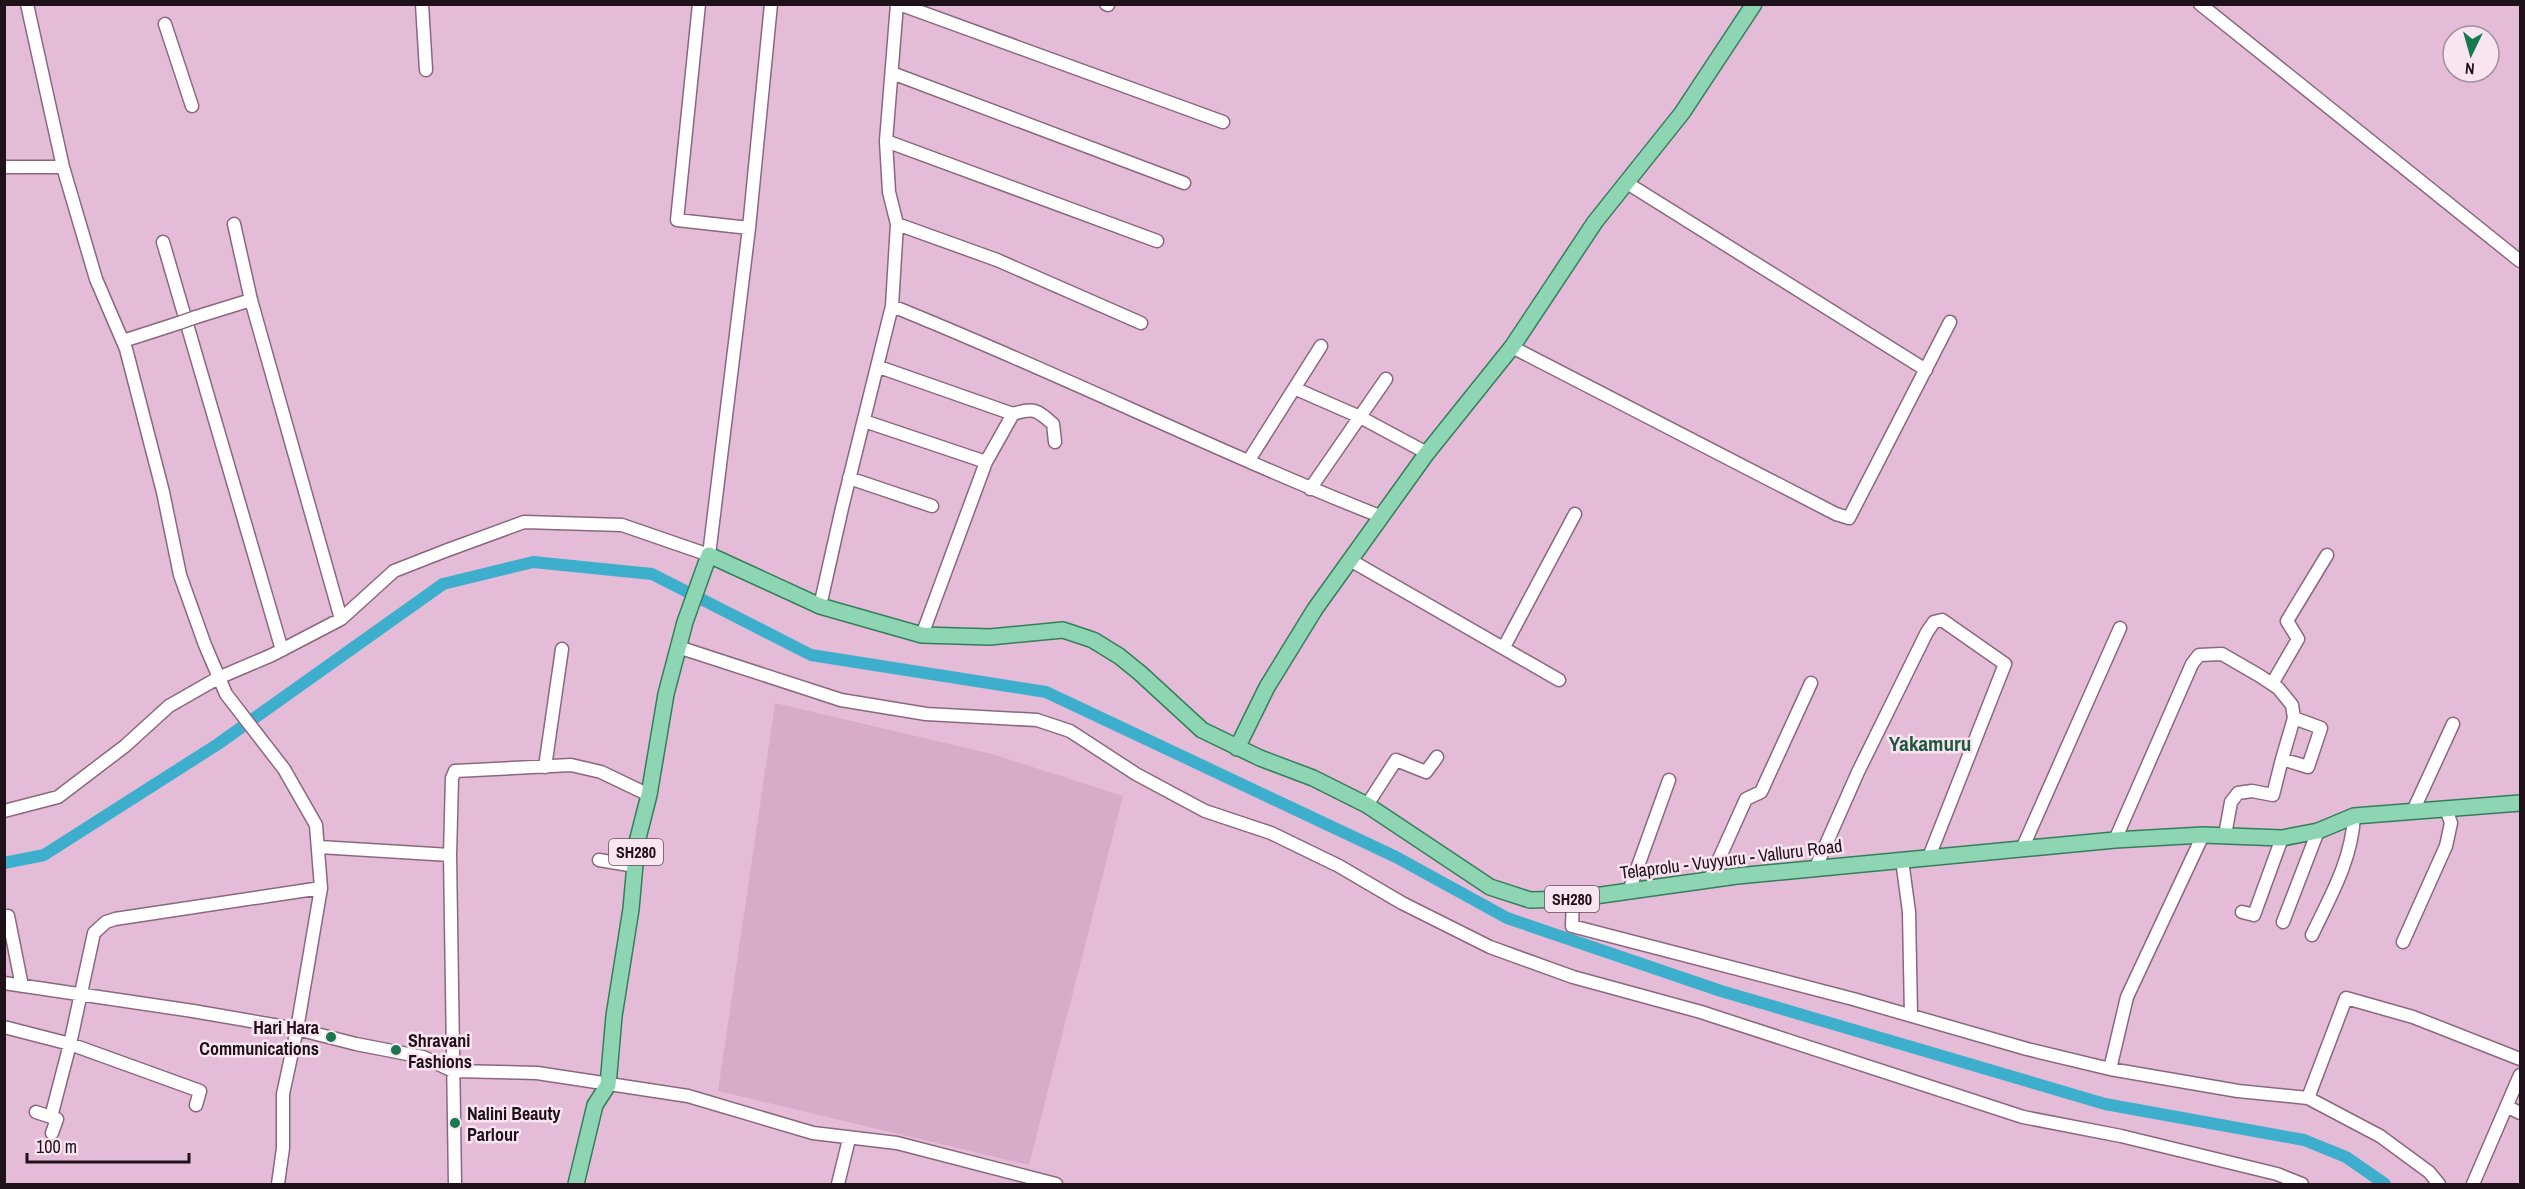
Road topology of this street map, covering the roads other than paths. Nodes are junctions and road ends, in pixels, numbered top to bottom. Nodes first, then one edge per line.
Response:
1 (27, 4) edge
2 (422, 4) edge
3 (699, 4) edge
4 (771, 4) edge
5 (898, 4) edge
6 (1754, 4) edge
7 (2200, 4) edge
8 (165, 24) dead end
9 (426, 70) dead end
10 (892, 73) junction
11 (192, 106) dead end
12 (1223, 122) dead end
13 (886, 141) junction
14 (63, 166) junction
15 (4, 167) edge
16 (1184, 183) dead end
17 (1627, 183) junction
18 (234, 224) dead end
19 (897, 224) junction
20 (749, 228) junction
21 (1156, 241) dead end
22 (163, 242) dead end
23 (2520, 261) edge
24 (251, 300) junction
25 (892, 306) junction
26 (1950, 322) dead end
27 (1141, 323) dead end
28 (123, 341) junction
29 (1321, 346) dead end
30 (1512, 347) junction
31 (879, 367) junction
32 (1926, 370) junction
33 (1386, 379) dead end
34 (1296, 389) junction
35 (1013, 414) junction
36 (1360, 417) junction
37 (864, 422) junction
38 (1055, 442) dead end
39 (1427, 453) junction
40 (1249, 460) junction
41 (986, 462) junction
42 (849, 478) junction
43 (1310, 489) junction
44 (932, 506) dead end
45 (1575, 514) dead end
46 (1382, 517) junction
47 (709, 555) junction
48 (2327, 555) dead end
49 (1350, 560) junction
50 (820, 606) junction
51 (341, 619) junction
52 (2120, 628) dead end
53 (922, 635) junction
54 (678, 647) junction
55 (1503, 647) junction
56 (562, 649) dead end
57 (282, 650) junction
58 (218, 678) junction
59 (1559, 680) dead end
60 (1811, 683) dead end
61 (2272, 684) junction
62 (2294, 718) junction
63 (2453, 724) dead end
64 (1237, 748) junction
65 (1437, 757) dead end
66 (2283, 759) junction
67 (546, 767) junction
68 (1669, 780) dead end
69 (649, 795) junction
70 (2520, 803) edge
71 (1366, 805) junction
72 (2446, 809) junction
73 (4, 811) edge
74 (2414, 811) junction
75 (2354, 816) junction
76 (2318, 831) junction
77 (2203, 835) junction
78 (2225, 835) junction
79 (2282, 838) junction
80 (2115, 840) junction
81 (319, 847) junction
82 (2022, 849) junction
83 (450, 855) junction
84 (1929, 857) junction
85 (599, 860) dead end
86 (1902, 860) junction
87 (635, 866) junction
88 (1816, 867) junction
89 (1710, 879) junction
90 (321, 888) junction
91 (1629, 891) junction
92 (1573, 899) junction
93 (2242, 912) dead end
94 (8, 916) dead end
95 (2283, 922) dead end
96 (2312, 935) dead end
97 (2403, 942) dead end
98 (4, 984) edge
99 (22, 987) junction
100 (80, 996) junction
101 (1911, 1016) junction
102 (4, 1027) edge
103 (297, 1029) junction
104 (70, 1044) junction
105 (2520, 1059) edge
106 (2110, 1069) junction
107 (453, 1071) junction
108 (2520, 1076) edge
109 (608, 1085) junction
110 (2308, 1098) junction
111 (196, 1106) dead end
112 (2508, 1107) junction
113 (36, 1112) dead end
114 (2520, 1113) edge
115 (51, 1117) junction
116 (52, 1133) dead end
117 (849, 1139) junction
118 (278, 1185) edge
119 (455, 1185) edge
120 (576, 1185) edge
121 (838, 1185) edge
122 (1056, 1185) edge
123 (2302, 1185) edge
124 (2439, 1185) edge
125 (2473, 1185) edge

1 - 14 street
2 - 9 street
3 - 20 street
4 - 20 street
5 - 10 street
5 - 12 street
6 - 17 main road
7 - 23 street
8 - 11 street
10 - 13 street
10 - 16 street
13 - 19 street
13 - 21 street
14 - 15 street
14 - 28 street
17 - 30 main road
17 - 32 street
18 - 24 street
19 - 25 street
19 - 27 street
20 - 47 street
22 - 57 street
24 - 28 street, bridge
24 - 51 street
25 - 31 street
25 - 40 street
26 - 32 street
28 - 58 street
29 - 34 street
30 - 32 street
30 - 39 main road
31 - 35 street
31 - 37 street
33 - 36 street
34 - 36 street
34 - 40 street
35 - 38 street
35 - 41 street
36 - 39 street
36 - 43 street
37 - 41 street
37 - 42 street
39 - 46 main road
40 - 43 street
41 - 53 street
42 - 44 street
42 - 50 street
43 - 46 street
45 - 55 street
46 - 49 main road
47 - 50 main road, Telaprolu - Vuyyuru - Valluru Road / SH280
47 - 51 street
47 - 54 main road, SH280
48 - 61 street
49 - 55 street
49 - 64 main road
50 - 53 main road, Telaprolu - Vuyyuru - Valluru Road / SH280
51 - 57 street
52 - 82 street
53 - 64 main road, Telaprolu - Vuyyuru - Valluru Road / SH280
54 - 69 main road, SH280
54 - 123 street
55 - 59 street
56 - 67 street
57 - 58 street
58 - 73 street
58 - 81 street
60 - 89 street
61 - 62 street
61 - 80 street
62 - 66 street
62 - 66 street
63 - 74 street
64 - 71 main road, Telaprolu - Vuyyuru - Valluru Road / SH280
65 - 71 street
66 - 78 street
67 - 69 street
67 - 83 street
68 - 91 street
69 - 87 main road, SH280
70 - 72 main road, Telaprolu - Vuyyuru - Valluru Road / SH280
71 - 92 main road, Telaprolu - Vuyyuru - Valluru Road / SH280
72 - 74 main road, Telaprolu - Vuyyuru - Valluru Road / SH280
72 - 97 street
74 - 75 main road, Telaprolu - Vuyyuru - Valluru Road / SH280
75 - 76 main road, Telaprolu - Vuyyuru - Valluru Road / SH280
75 - 96 street
76 - 79 main road, Telaprolu - Vuyyuru - Valluru Road / SH280
76 - 95 street
77 - 78 main road, Telaprolu - Vuyyuru - Valluru Road / SH280
77 - 80 main road, Telaprolu - Vuyyuru - Valluru Road / SH280
77 - 106 street
78 - 79 main road, Telaprolu - Vuyyuru - Valluru Road / SH280
79 - 93 street
80 - 82 main road, Telaprolu - Vuyyuru - Valluru Road / SH280
81 - 83 street
81 - 90 street
82 - 84 main road, Telaprolu - Vuyyuru - Valluru Road / SH280
83 - 107 street
84 - 86 main road, Telaprolu - Vuyyuru - Valluru Road / SH280
84 - 88 street
85 - 87 street
86 - 88 main road, Telaprolu - Vuyyuru - Valluru Road / SH280
86 - 101 street
87 - 109 main road, SH280
88 - 89 main road, Telaprolu - Vuyyuru - Valluru Road / SH280
89 - 91 main road, Telaprolu - Vuyyuru - Valluru Road / SH280
90 - 100 street
90 - 103 street
91 - 92 main road, Telaprolu - Vuyyuru - Valluru Road / SH280
92 - 101 street
94 - 99 street
98 - 99 street
99 - 100 street
100 - 103 street
100 - 104 street
101 - 106 street
102 - 104 street
103 - 107 street
103 - 118 street
104 - 111 street
104 - 115 street
105 - 110 street
106 - 110 street
107 - 109 street
107 - 119 street
108 - 112 street
109 - 117 street
109 - 120 main road, SH280
110 - 124 street
112 - 114 street
112 - 125 street
113 - 115 street
115 - 116 street
117 - 121 street
117 - 122 street

